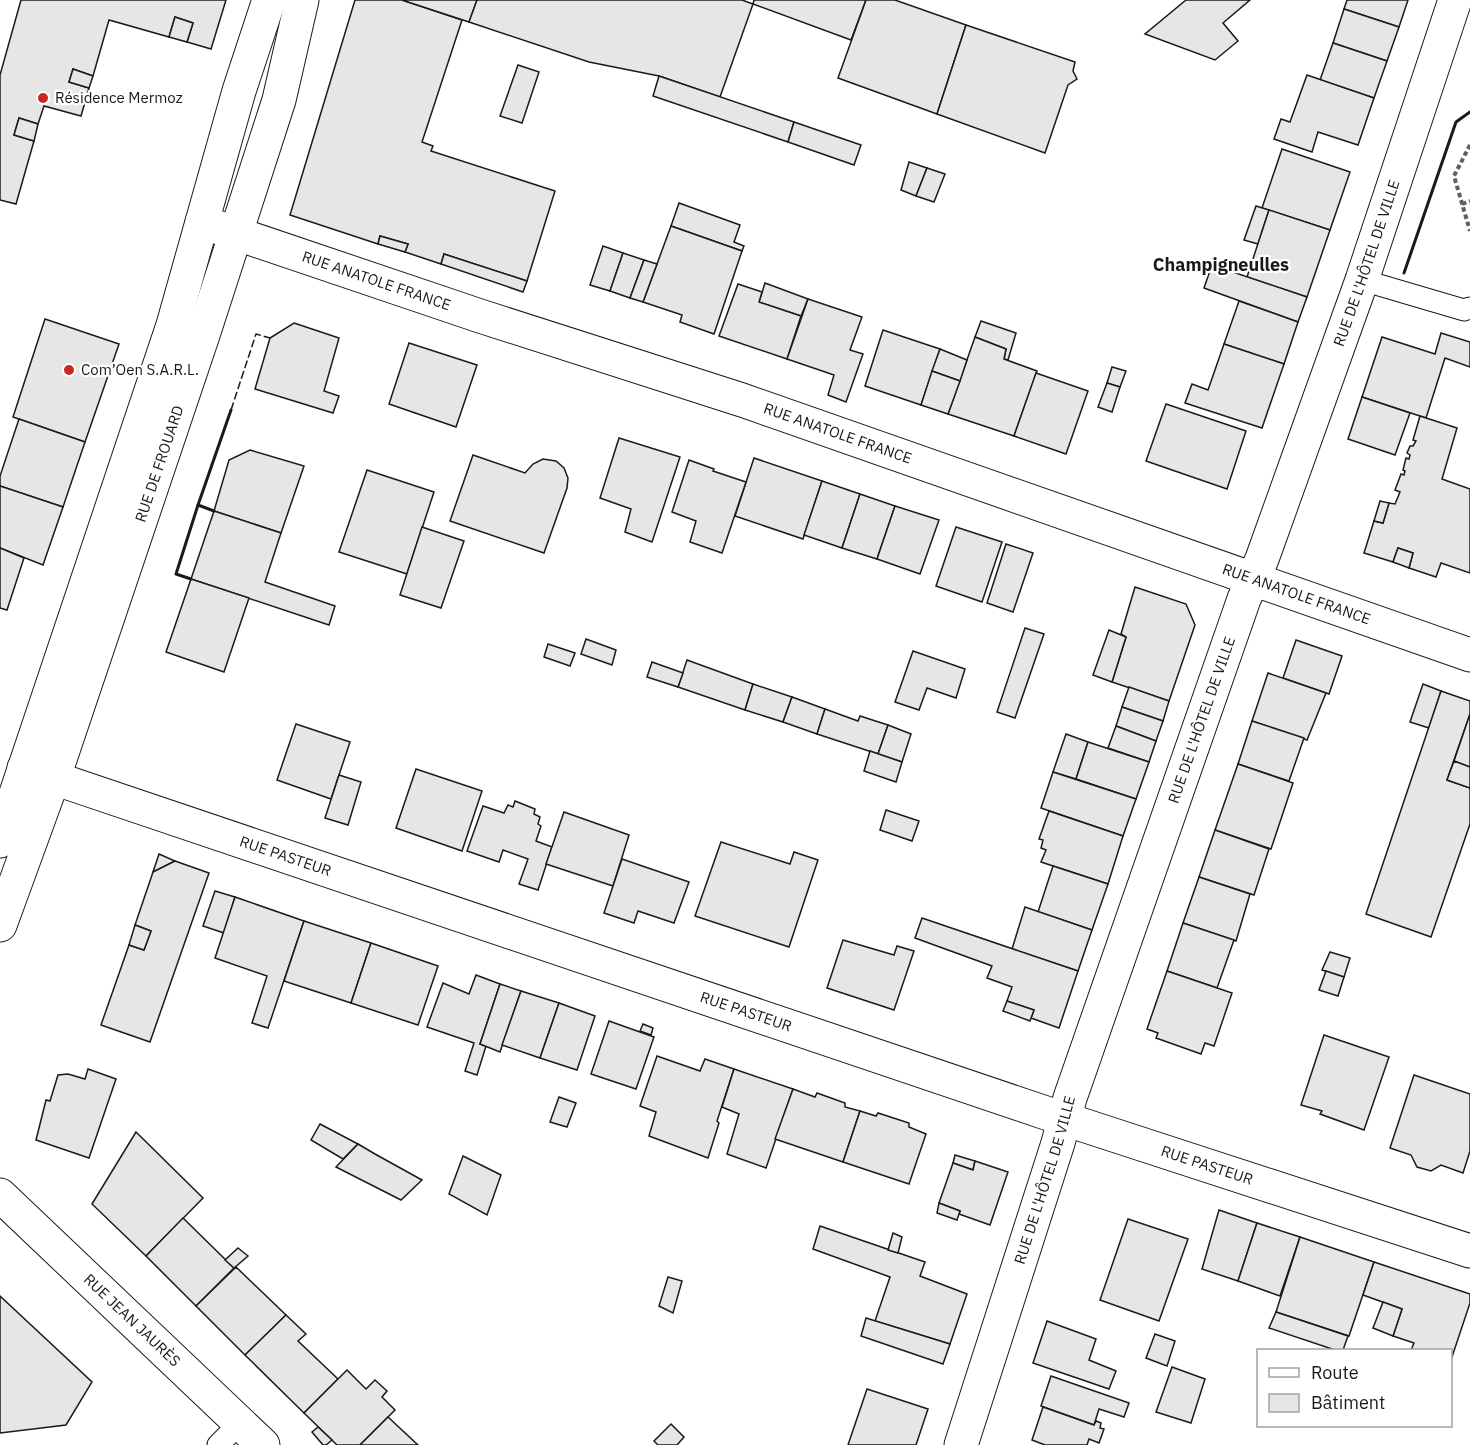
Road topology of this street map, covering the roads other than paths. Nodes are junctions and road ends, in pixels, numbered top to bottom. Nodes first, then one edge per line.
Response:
1 (269, 0) edge
2 (302, 0) edge
3 (1455, 0) edge
4 (202, 222) junction
5 (236, 232) junction
6 (1362, 280) junction
7 (1470, 308) edge
8 (1253, 580) junction
9 (1470, 655) edge
10 (39, 773) junction
11 (0, 841) edge
12 (0, 925) edge
13 (1065, 1118) junction
14 (0, 1196) edge
15 (1470, 1251) edge
16 (240, 1438) edge
17 (961, 1445) edge

1 - 4 street, RUE DE FROUARD
2 - 5 street, RUE DE FROUARD
3 - 6 street, RUE DE L'HÔTEL DE VILLE
4 - 5 street, RUE ANATOLE FRANCE
4 - 10 street, RUE DE FROUARD
5 - 8 street, RUE ANATOLE FRANCE
5 - 10 street, RUE DE FROUARD
6 - 7 lane
6 - 8 street, RUE DE L'HÔTEL DE VILLE
8 - 9 street, RUE ANATOLE FRANCE
8 - 13 street, RUE DE L'HÔTEL DE VILLE
10 - 11 street, RUE DE FROUARD
10 - 12 street, RUE DE FROUARD
10 - 13 street, RUE PASTEUR
13 - 15 street, RUE PASTEUR
13 - 17 street, RUE DE L'HÔTEL DE VILLE
14 - 16 street, RUE JEAN JAURÈS

